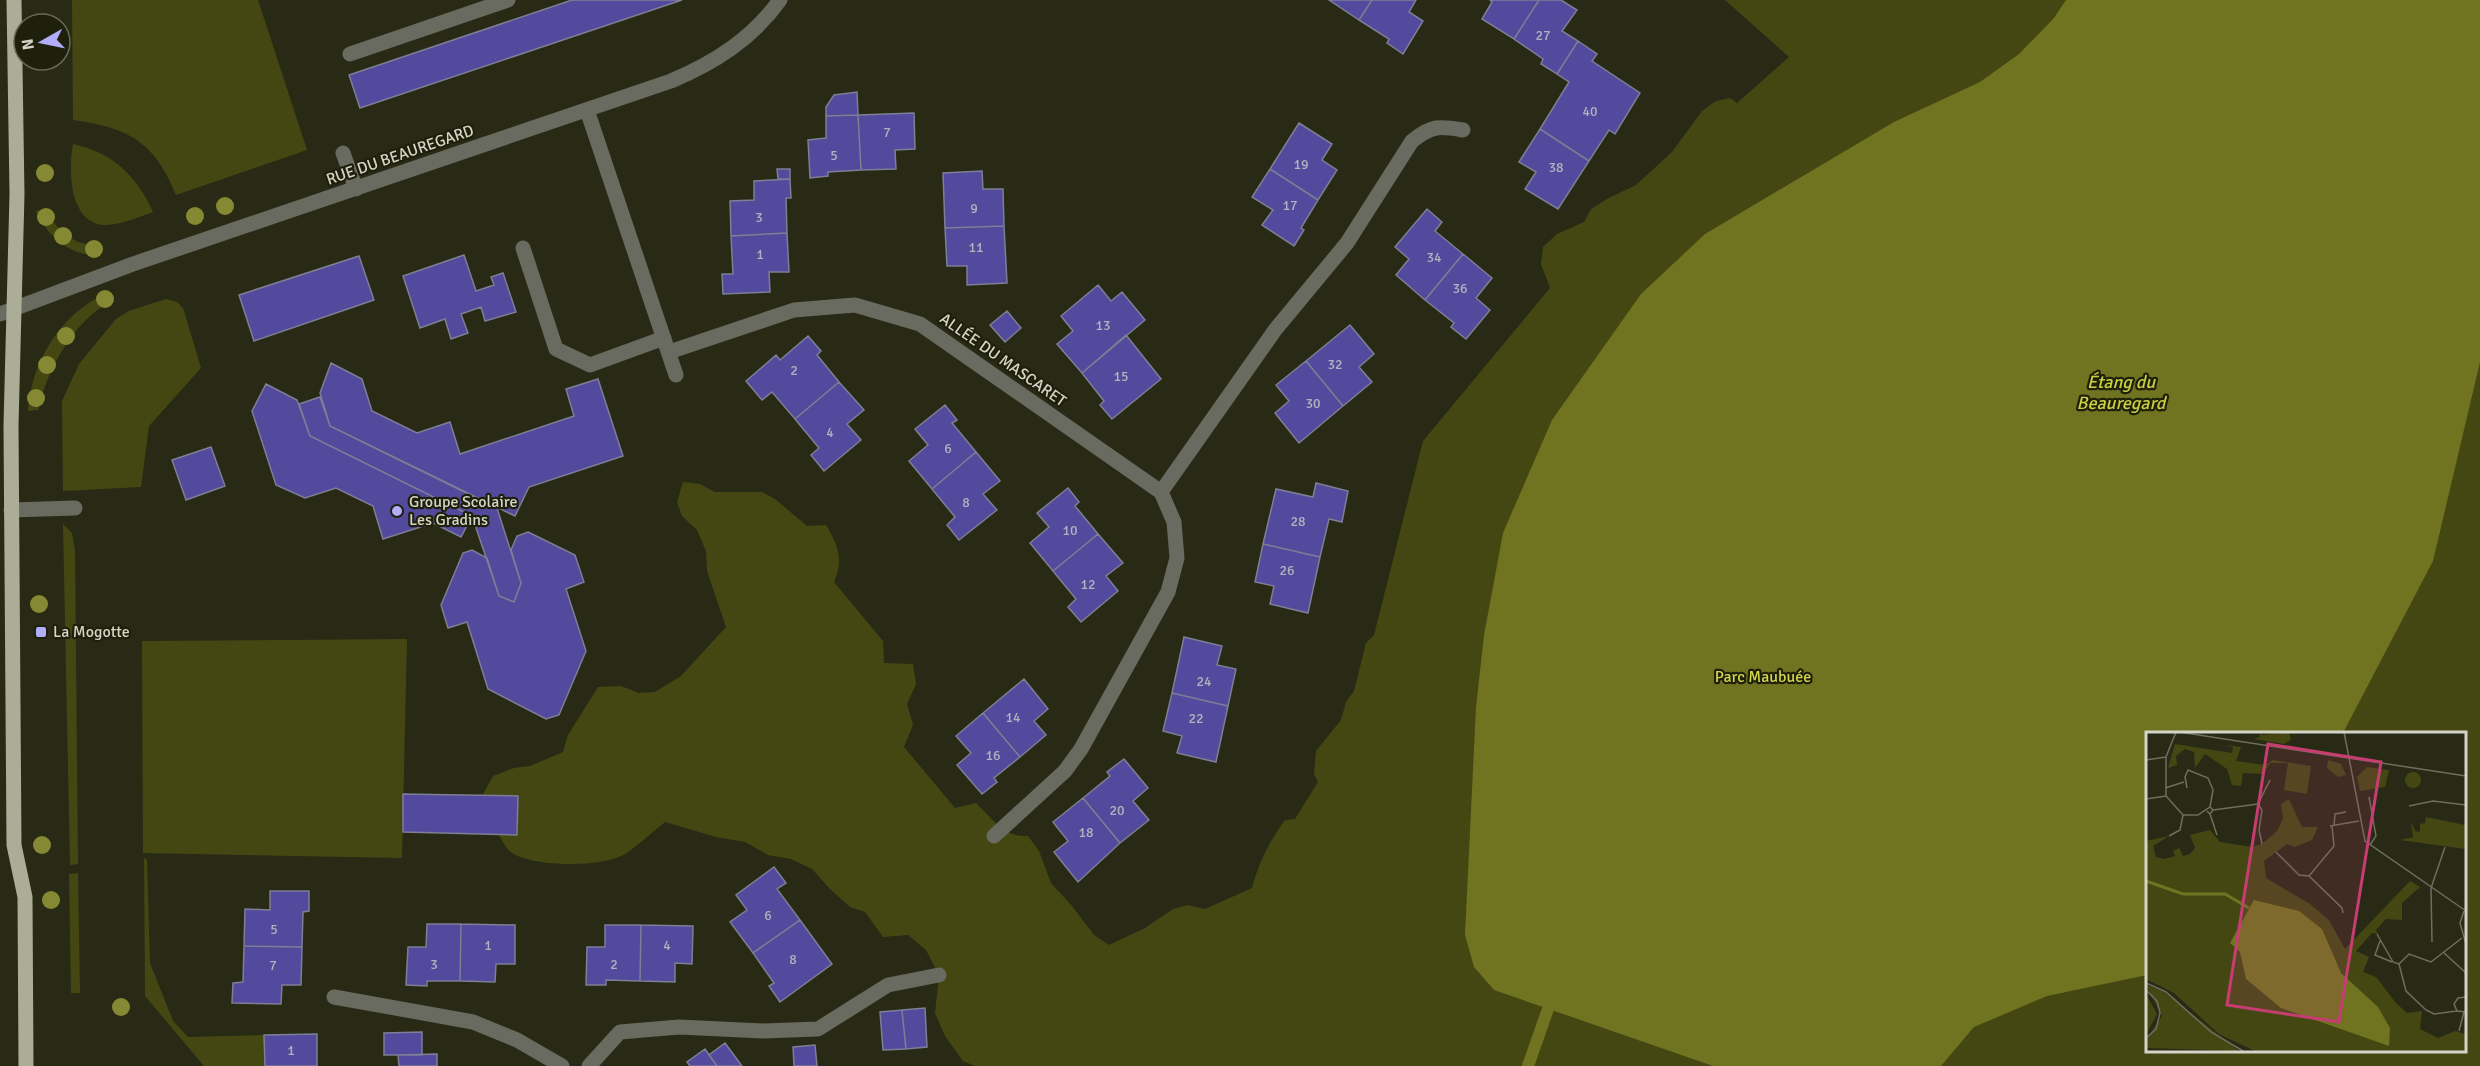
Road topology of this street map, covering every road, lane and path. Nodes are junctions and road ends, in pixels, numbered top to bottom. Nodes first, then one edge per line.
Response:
1 (14, 0) edge
2 (508, 0) edge
3 (780, 0) edge
4 (350, 54) dead end
5 (587, 110) junction
6 (1463, 130) dead end
7 (343, 153) dead end
8 (356, 189) junction
9 (523, 248) dead end
10 (6, 312) edge
11 (666, 345) junction
12 (676, 375) dead end
13 (1161, 492) junction
14 (75, 508) dead end
15 (11, 510) junction
16 (994, 836) dead end
17 (939, 975) dead end
18 (334, 997) dead end
19 (26, 1066) edge
20 (562, 1066) edge
21 (589, 1066) edge

1 - 10 main road
2 - 4 street
3 - 5 street, RUE DU BEAUREGARD
5 - 8 street, RUE DU BEAUREGARD
5 - 11 street
6 - 13 street
7 - 8 street
8 - 10 street, RUE DU BEAUREGARD
9 - 11 street, ALLÉE DU MASCARET
10 - 15 main road
11 - 12 street
11 - 13 street, ALLÉE DU MASCARET
13 - 16 street
14 - 15 street
15 - 19 main road
17 - 21 street
18 - 20 street

